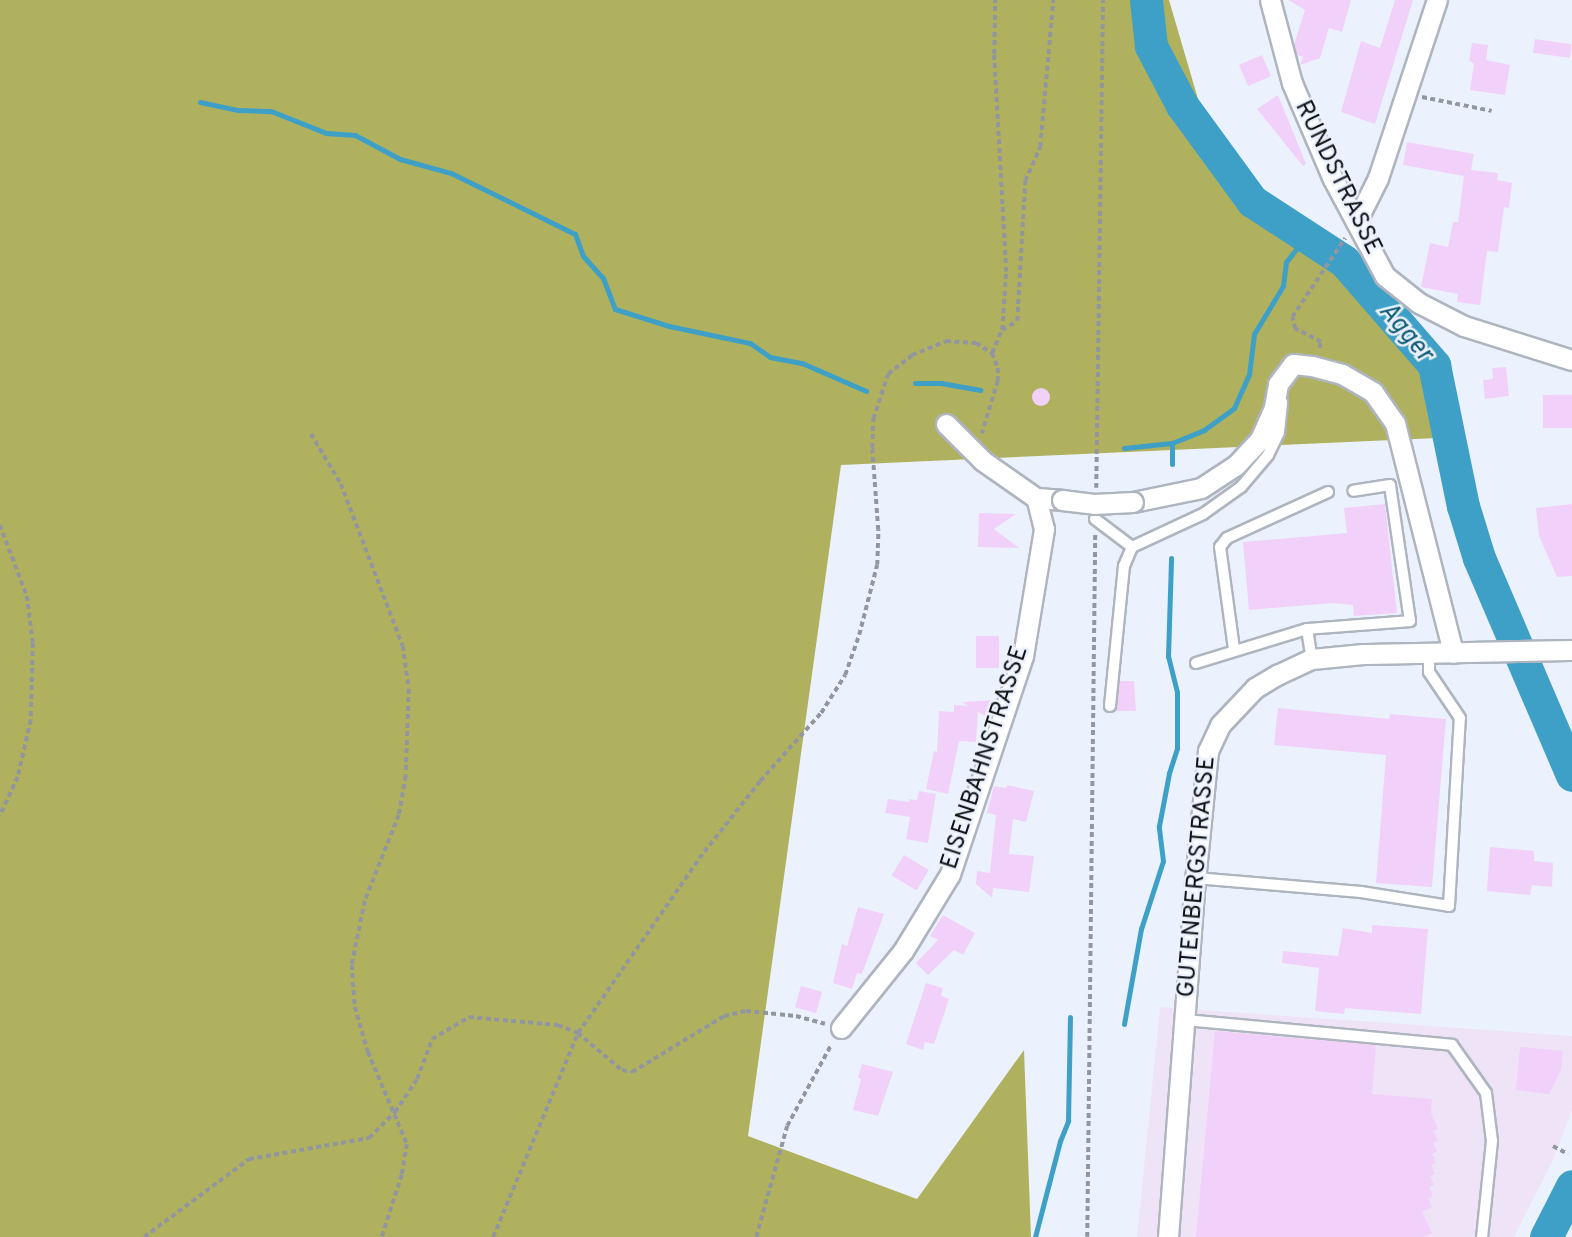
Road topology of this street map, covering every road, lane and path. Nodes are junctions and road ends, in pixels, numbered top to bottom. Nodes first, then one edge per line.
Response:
1 (995, 0) edge
2 (1053, 0) edge
3 (1103, 0) edge
4 (1270, 0) edge
5 (1437, 0) edge
6 (1407, 95) junction
7 (1492, 111) dead end
8 (1351, 229) junction
9 (1002, 330) junction
10 (992, 353) junction
11 (1572, 360) edge
12 (1312, 366) junction
13 (1278, 384) junction
14 (946, 424) dead end
15 (311, 433) dead end
16 (983, 461) junction
17 (1353, 491) dead end
18 (1328, 492) dead end
19 (1036, 498) junction
20 (1095, 519) junction
21 (0, 525) edge
22 (1132, 547) junction
23 (1307, 629) junction
24 (1234, 649) junction
25 (1571, 651) edge
26 (1453, 653) junction
27 (1429, 654) junction
28 (1312, 659) junction
29 (1196, 663) dead end
30 (1110, 706) dead end
31 (0, 816) edge
32 (1195, 878) junction
33 (1185, 1020) junction
34 (841, 1028) junction
35 (578, 1033) junction
36 (395, 1112) junction
37 (1553, 1146) dead end
38 (1569, 1154) dead end
39 (145, 1237) edge
40 (382, 1237) edge
41 (493, 1237) edge
42 (756, 1237) edge
43 (1087, 1237) edge
44 (1168, 1237) edge
45 (1482, 1237) edge

1 - 9 path
2 - 9 path
3 - 20 path
4 - 8 street, RUNDSTRASSE
5 - 6 street
6 - 7 path
6 - 8 street
8 - 11 street, RUNDSTRASSE
8 - 12 path
9 - 10 path
10 - 16 path
10 - 35 path
12 - 13 street
12 - 26 street
13 - 19 street, bridge
13 - 22 lane
14 - 16 street
15 - 36 path
16 - 19 street
17 - 23 lane
18 - 24 lane
19 - 34 street, EISENBAHNSTRASSE
20 - 22 lane
20 - 43 path
21 - 31 path
22 - 30 lane
23 - 24 lane
23 - 28 lane
24 - 29 lane
25 - 26 street, GUTENBERGSTRASSE
26 - 27 street, GUTENBERGSTRASSE
27 - 28 street, GUTENBERGSTRASSE
27 - 32 lane
28 - 32 street, GUTENBERGSTRASSE
32 - 33 street, GUTENBERGSTRASSE
33 - 44 street, GUTENBERGSTRASSE
33 - 45 lane
34 - 35 path
34 - 42 path
35 - 36 path
35 - 41 path
36 - 39 path
36 - 40 path
37 - 38 path

